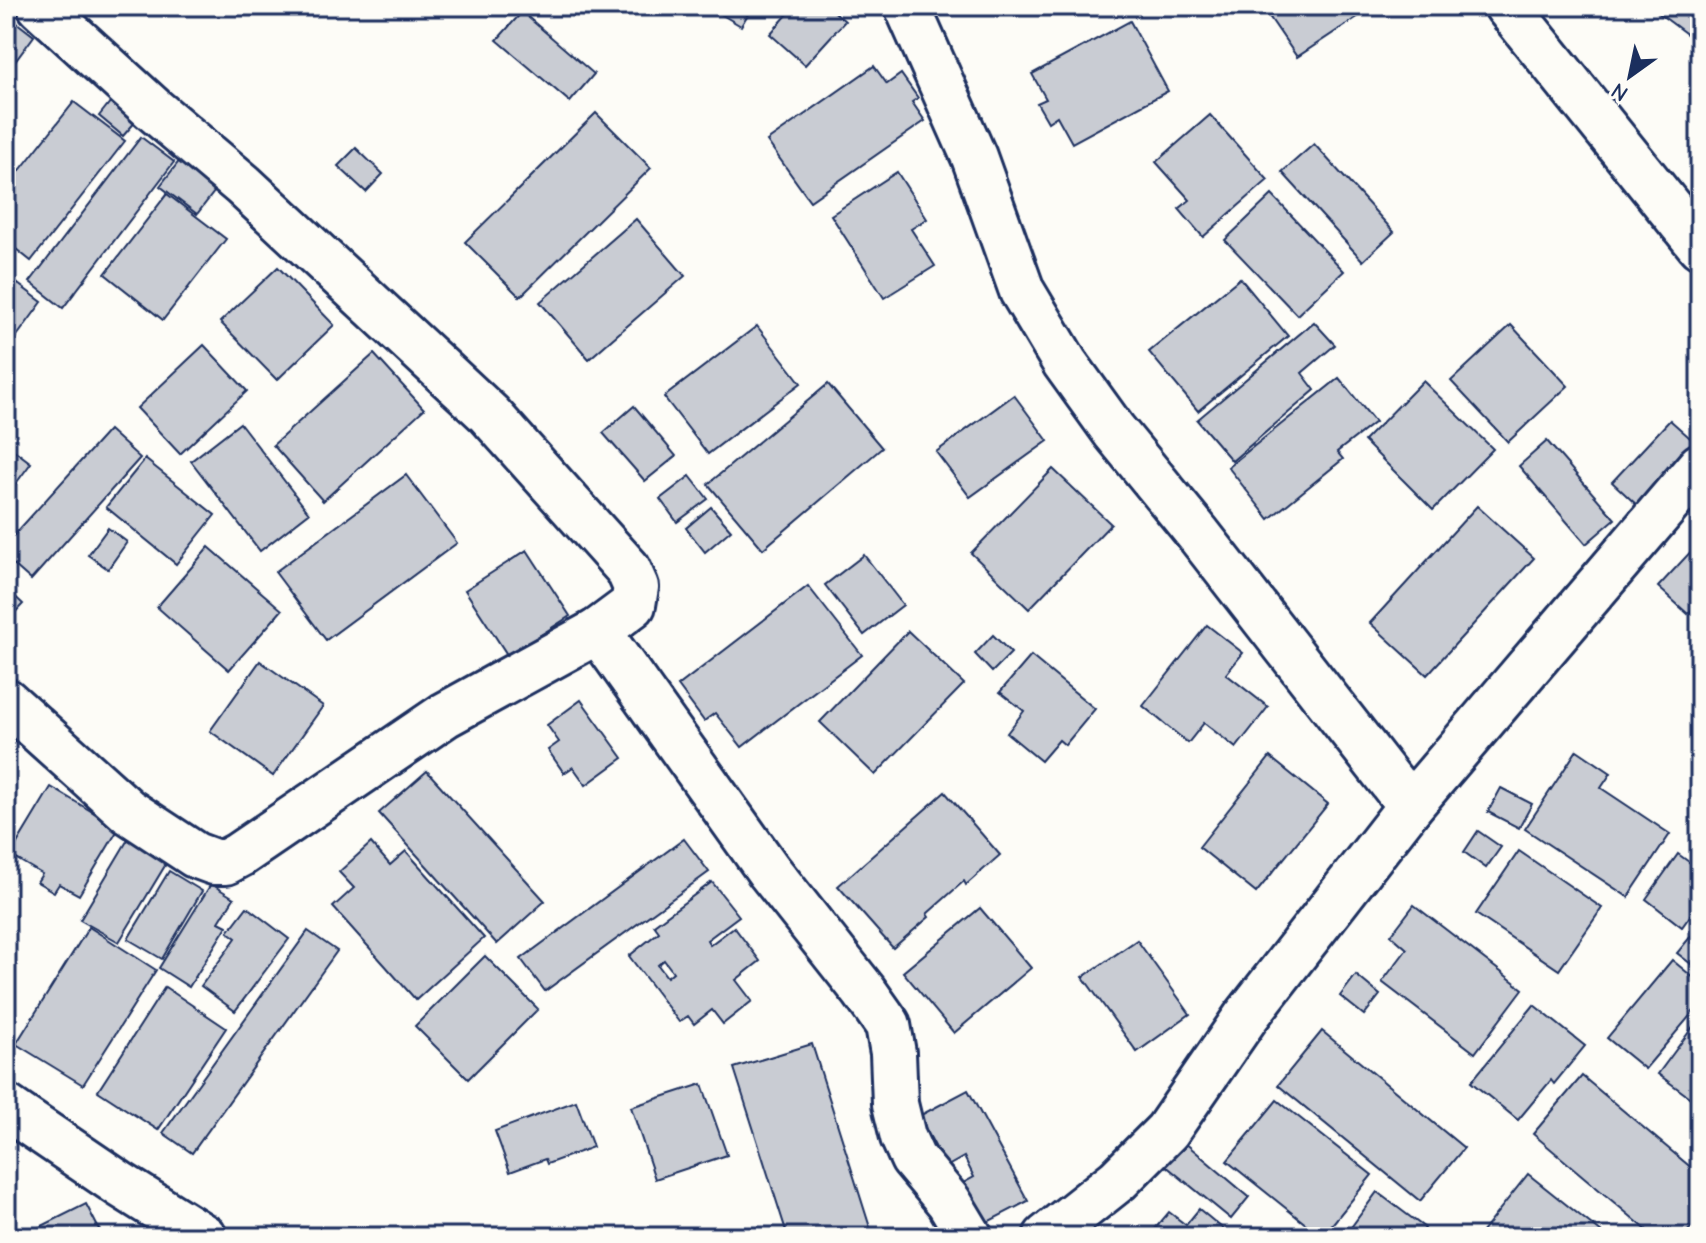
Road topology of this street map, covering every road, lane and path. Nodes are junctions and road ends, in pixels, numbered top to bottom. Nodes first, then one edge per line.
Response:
1 (40, 6) edge
2 (907, 6) edge
3 (1507, 6) edge
4 (1700, 246) edge
5 (1700, 466) edge
6 (598, 631) junction
7 (6, 701) edge
8 (1410, 806) junction
9 (6, 1107) edge
10 (204, 1237) edge
11 (970, 1237) edge
12 (1046, 1237) edge

1 - 6 street
2 - 8 street
3 - 4 street
5 - 8 street
6 - 7 street
6 - 11 street
8 - 12 street
9 - 10 street

